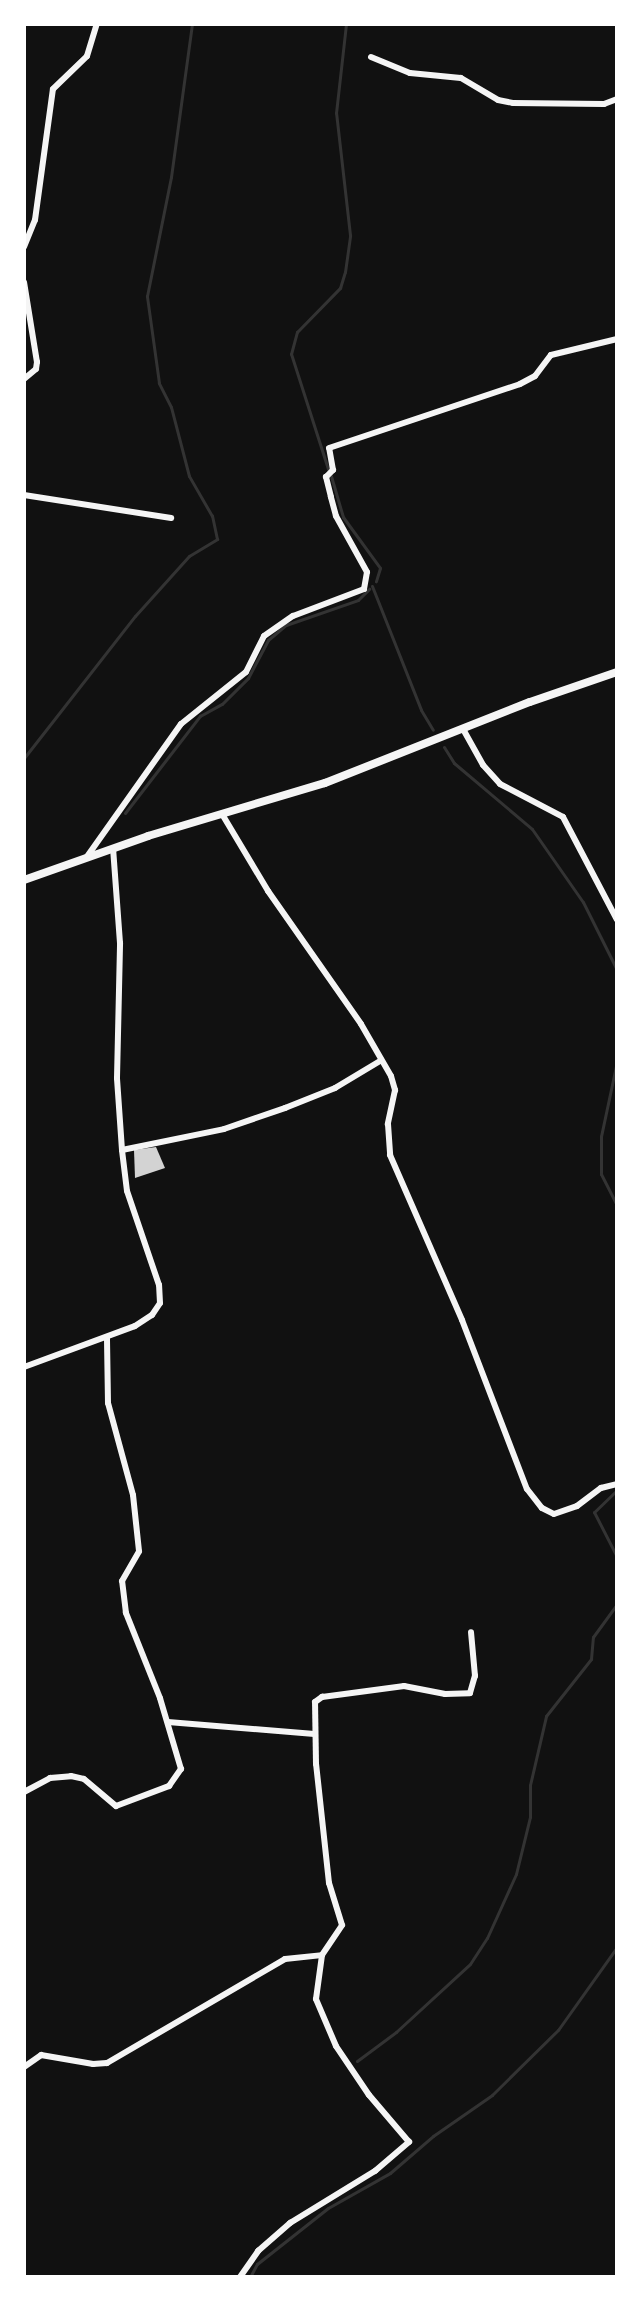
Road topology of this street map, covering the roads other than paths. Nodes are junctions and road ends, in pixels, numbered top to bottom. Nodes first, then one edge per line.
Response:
1 (97, 24) edge
2 (371, 57) dead end
3 (617, 99) edge
4 (24, 247) edge
5 (24, 282) edge
6 (617, 339) edge
7 (24, 379) edge
8 (24, 495) edge
9 (171, 518) dead end
10 (617, 672) edge
11 (463, 729) junction
12 (222, 814) junction
13 (113, 848) junction
14 (86, 858) junction
15 (24, 880) edge
16 (617, 920) edge
17 (380, 1061) junction
18 (122, 1150) junction
19 (107, 1338) junction
20 (24, 1367) edge
21 (617, 1484) edge
22 (471, 1632) dead end
23 (168, 1722) junction
24 (315, 1734) junction
25 (24, 1792) edge
26 (322, 1955) junction
27 (24, 2067) edge
28 (240, 2277) edge

1 - 4 street
2 - 3 street
5 - 7 street
6 - 14 street
8 - 9 street
10 - 11 street
11 - 12 street
11 - 16 street
12 - 13 street
12 - 17 street
13 - 14 street
13 - 18 street
14 - 15 street
17 - 18 street
17 - 21 street
18 - 19 street
19 - 20 street
19 - 23 street
22 - 24 street
23 - 24 street
23 - 25 street
24 - 26 street
26 - 27 street
26 - 28 street

